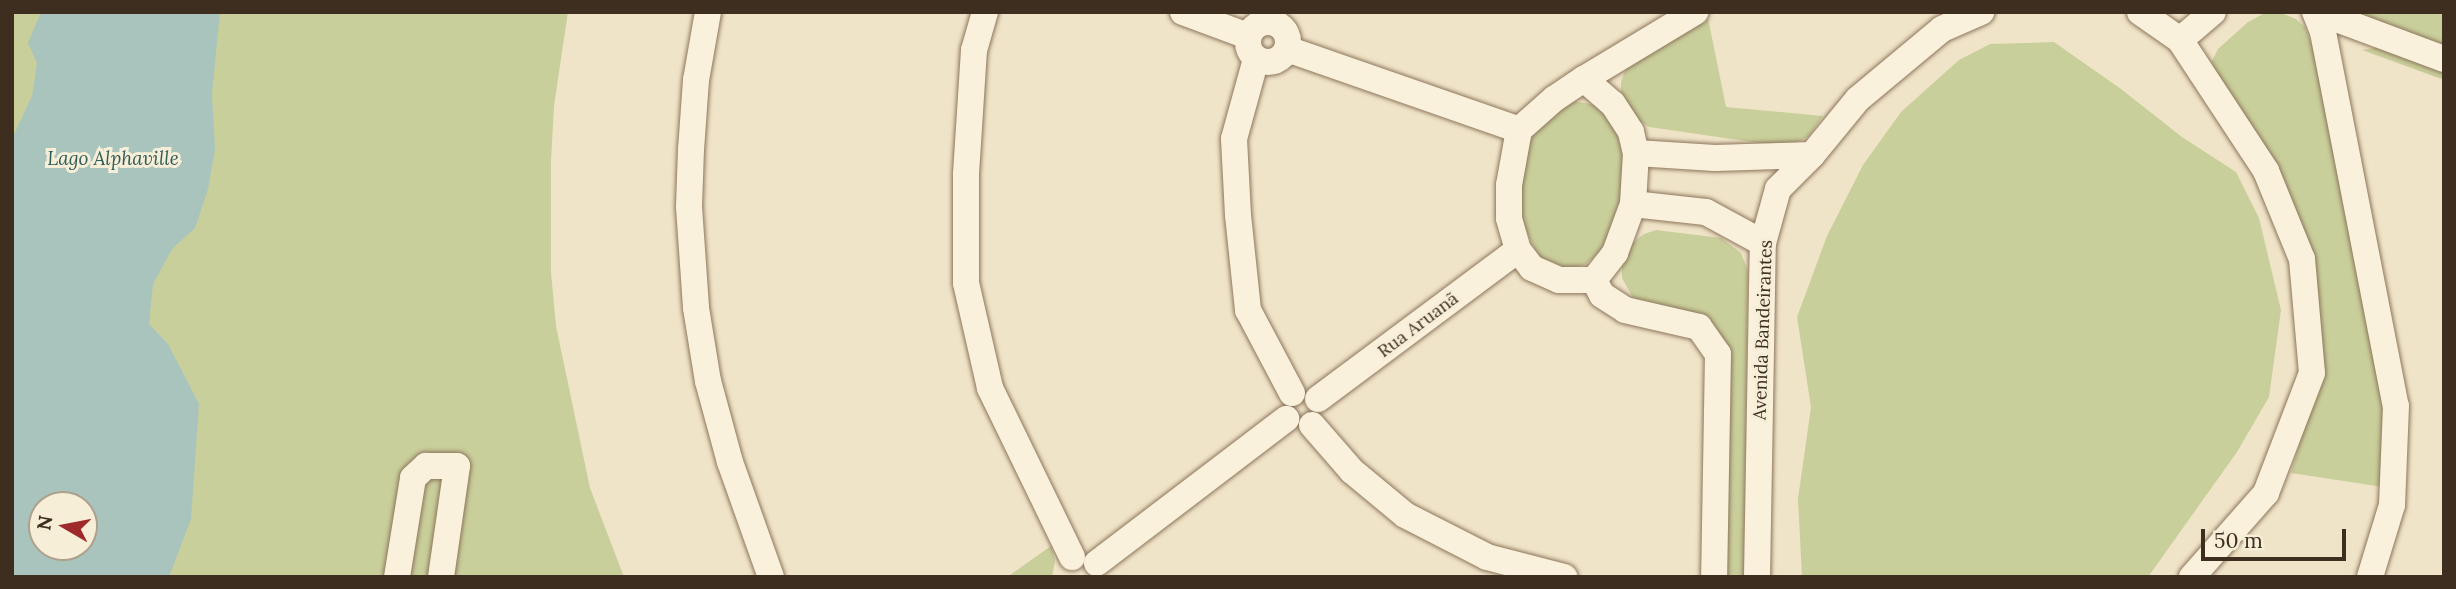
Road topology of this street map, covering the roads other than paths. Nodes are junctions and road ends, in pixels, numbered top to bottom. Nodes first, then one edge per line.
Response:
1 (708, 12) edge
2 (985, 12) edge
3 (1184, 12) edge
4 (1695, 12) edge
5 (1981, 12) edge
6 (2140, 12) edge
7 (2213, 12) edge
8 (2317, 12) edge
9 (1262, 32) edge
10 (2180, 40) junction
11 (2444, 59) edge
12 (1584, 79) junction
13 (1519, 130) junction
14 (1636, 153) junction
15 (1812, 155) junction
16 (1633, 204) junction
17 (1762, 243) junction
18 (1518, 250) junction
19 (1594, 279) junction
20 (1292, 393) junction
21 (1318, 399) junction
22 (1286, 419) junction
23 (1312, 425) junction
24 (403, 544) junction
25 (443, 564) edge
26 (1083, 568) edge
27 (397, 577) edge
28 (771, 577) edge
29 (1564, 577) edge
30 (1714, 577) edge
31 (1756, 577) edge
32 (2192, 577) edge
33 (2370, 577) edge

1 - 28 street
2 - 26 street
3 - 9 street
4 - 12 street
5 - 15 street, Avenida Bandeirantes
6 - 10 street
7 - 10 street
8 - 11 street
8 - 33 street
9 - 13 street
9 - 20 street
10 - 32 street
12 - 13 street
12 - 14 street
13 - 18 street
14 - 15 street
14 - 16 street
15 - 17 street, Avenida Bandeirantes
16 - 17 street
16 - 19 street
17 - 31 street, Avenida Bandeirantes
18 - 19 street
18 - 21 street, Rua Aruanã
19 - 30 street
20 - 21 street
20 - 22 street
21 - 23 street
22 - 23 street
22 - 26 street
23 - 29 street
24 - 25 street
24 - 25 street
24 - 27 street

